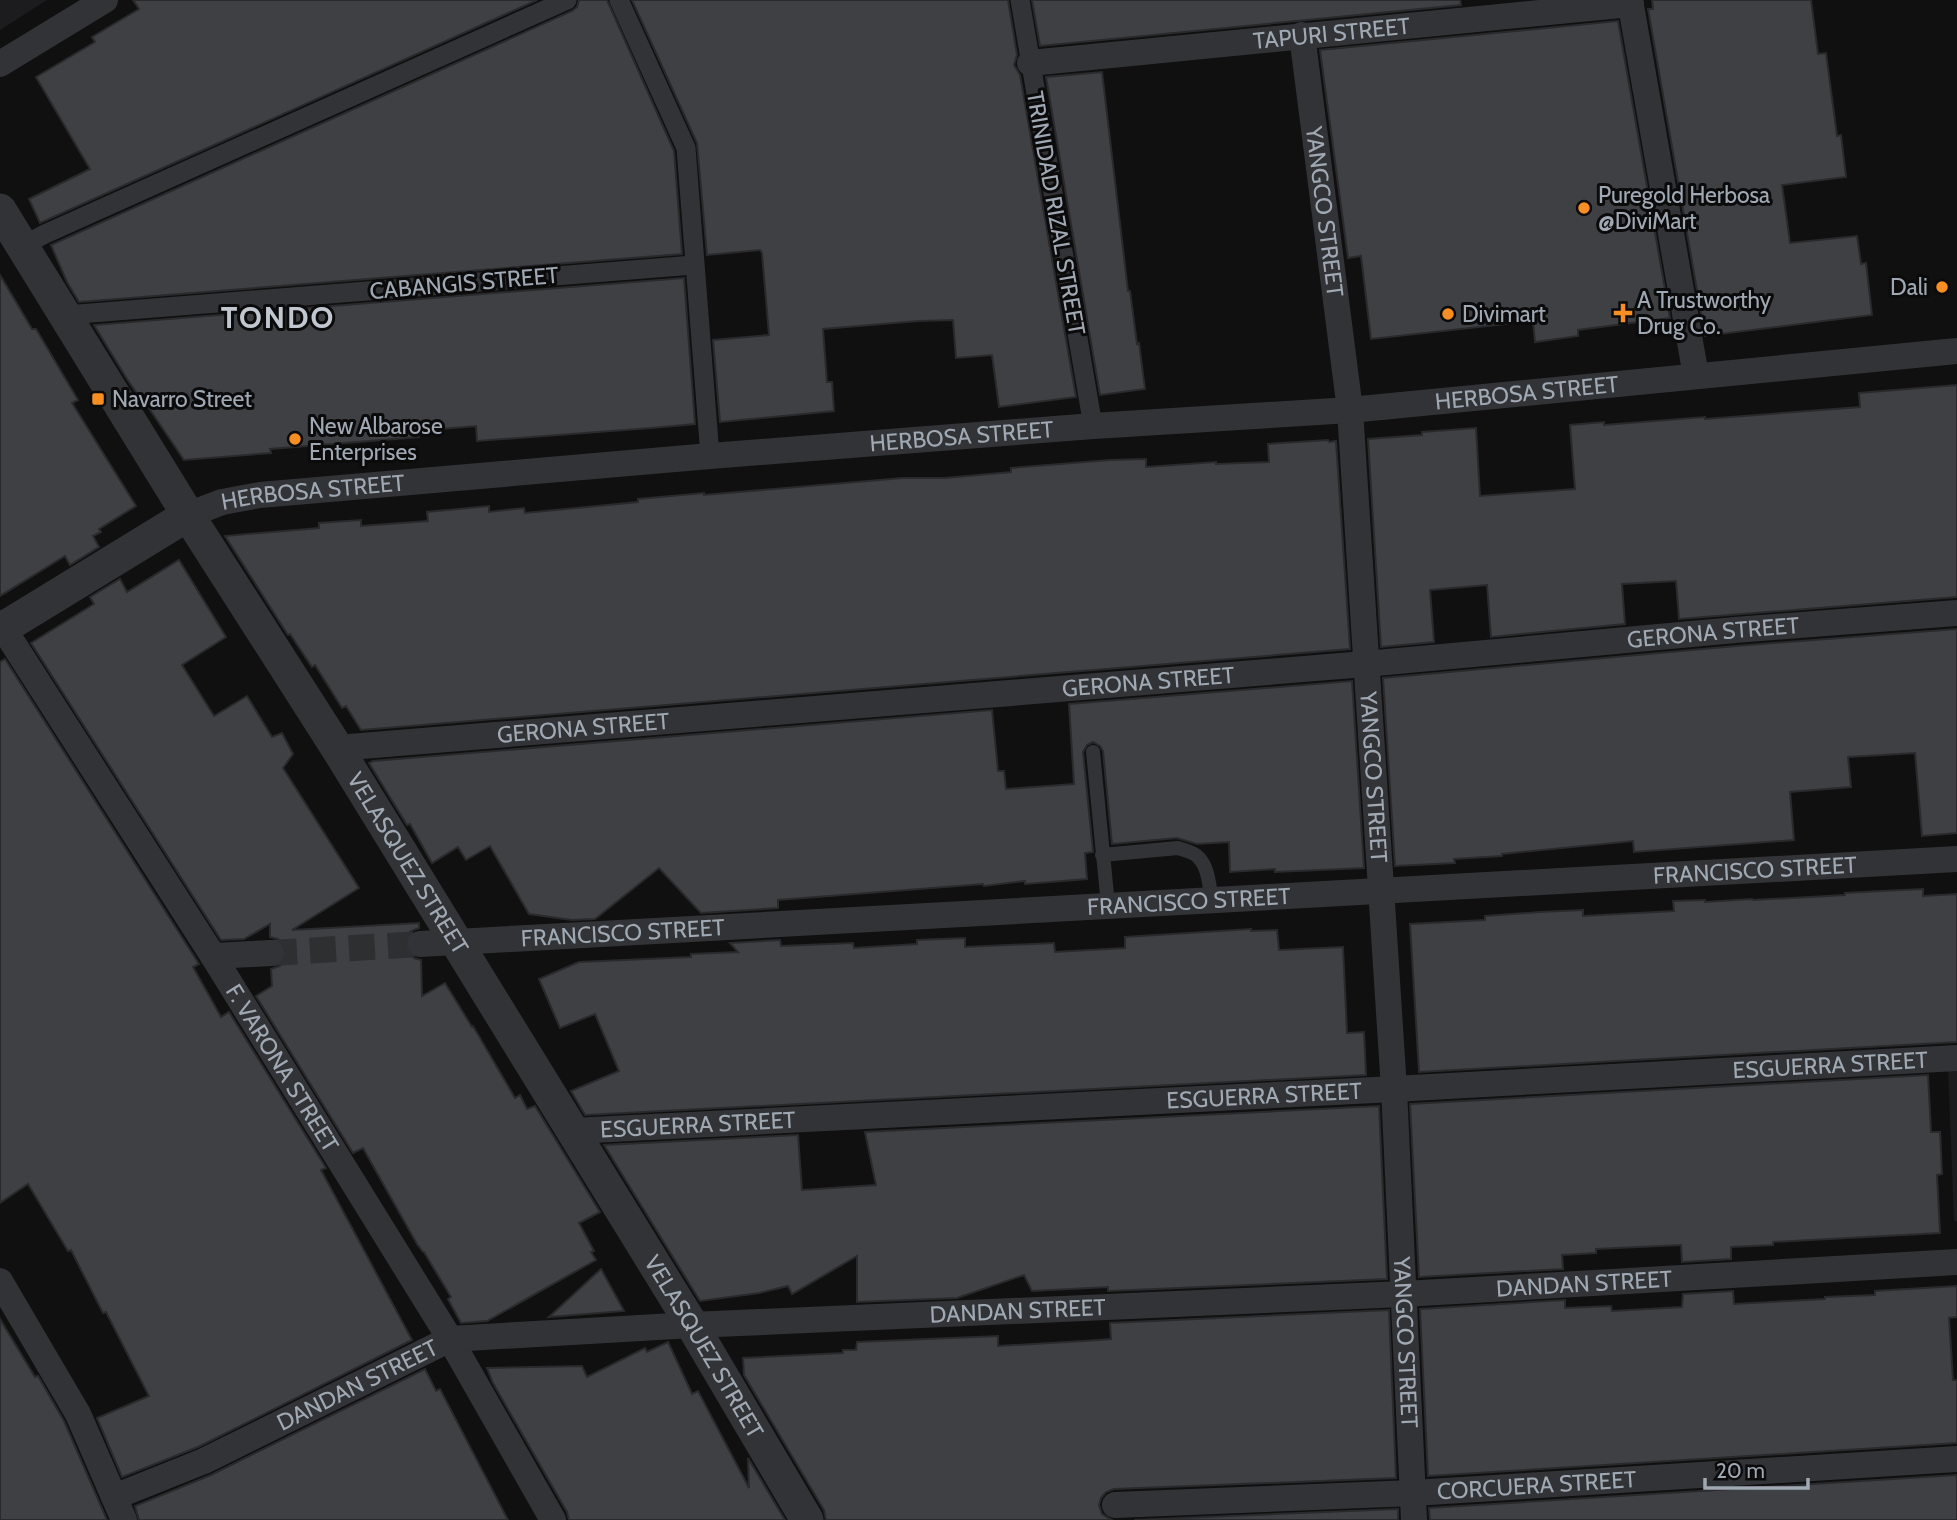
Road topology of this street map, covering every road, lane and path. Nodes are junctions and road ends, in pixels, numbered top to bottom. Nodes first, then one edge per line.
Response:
1 (105, 0) edge
2 (567, 0) edge
3 (619, 0) edge
4 (1020, 0) edge
5 (1631, 2) edge
6 (1302, 36) junction
7 (1030, 63) junction
8 (0, 64) edge
9 (0, 210) edge
10 (22, 246) junction
11 (694, 265) junction
12 (65, 315) junction
13 (1957, 351) edge
14 (1696, 376) junction
15 (1350, 410) junction
16 (1093, 426) junction
17 (710, 456) junction
18 (188, 515) junction
19 (1957, 613) edge
20 (1, 627) edge
21 (1365, 664) junction
22 (337, 748) junction
23 (1093, 752) dead end
24 (1102, 855) junction
25 (1957, 859) edge
26 (1380, 891) junction
27 (1212, 900) junction
28 (1108, 905) junction
29 (456, 941) junction
30 (420, 944) tunnel mouth
31 (271, 953) tunnel mouth
32 (214, 956) junction
33 (1957, 1058) edge
34 (1394, 1089) junction
35 (572, 1131) junction
36 (1957, 1262) edge
37 (0, 1281) edge
38 (1404, 1294) junction
39 (692, 1325) junction
40 (450, 1339) junction
41 (1957, 1460) edge
42 (1413, 1493) junction
43 (1115, 1505) dead end
44 (119, 1508) edge
45 (553, 1520) edge
46 (807, 1520) edge
47 (1414, 1520) edge

1 - 8 street
2 - 10 street
3 - 11 street
4 - 7 street, TRINIDAD RIZAL STREET
5 - 6 street, TAPURI STREET
5 - 14 street
6 - 7 street, TAPURI STREET
6 - 15 street, YANGCO STREET
7 - 16 street, TRINIDAD RIZAL STREET
9 - 10 street, VELASQUEZ STREET
10 - 12 street, VELASQUEZ STREET
11 - 12 street, CABANGIS STREET
11 - 17 street
12 - 18 street, VELASQUEZ STREET
13 - 14 street, HERBOSA STREET
14 - 15 street, HERBOSA STREET
15 - 16 street, HERBOSA STREET
15 - 21 street, YANGCO STREET
16 - 17 street, HERBOSA STREET
17 - 18 street, HERBOSA STREET
18 - 20 street, HERBOSA STREET
18 - 22 street, VELASQUEZ STREET
19 - 21 street, GERONA STREET
20 - 32 street, F. VARONA STREET
21 - 22 street, GERONA STREET
21 - 26 street, YANGCO STREET
22 - 29 street, VELASQUEZ STREET
23 - 24 lane
24 - 27 lane
24 - 28 lane
25 - 26 street, FRANCISCO STREET
26 - 27 street, FRANCISCO STREET
26 - 34 street, YANGCO STREET
27 - 28 street, FRANCISCO STREET
28 - 29 street, FRANCISCO STREET
29 - 30 street, FRANCISCO STREET
29 - 35 street, VELASQUEZ STREET
31 - 32 street
32 - 40 street, F. VARONA STREET
33 - 34 street, ESGUERRA STREET
34 - 35 street, ESGUERRA STREET
34 - 38 street, YANGCO STREET
35 - 39 street, VELASQUEZ STREET
36 - 38 street, DANDAN STREET
37 - 44 street
38 - 39 street, DANDAN STREET
38 - 42 street, YANGCO STREET
39 - 40 street, DANDAN STREET
39 - 46 street, VELASQUEZ STREET
40 - 44 street, DANDAN STREET
40 - 45 street, F. VARONA STREET
41 - 42 street, CORCUERA STREET
42 - 43 street, CORCUERA STREET
42 - 47 street, YANGCO STREET

